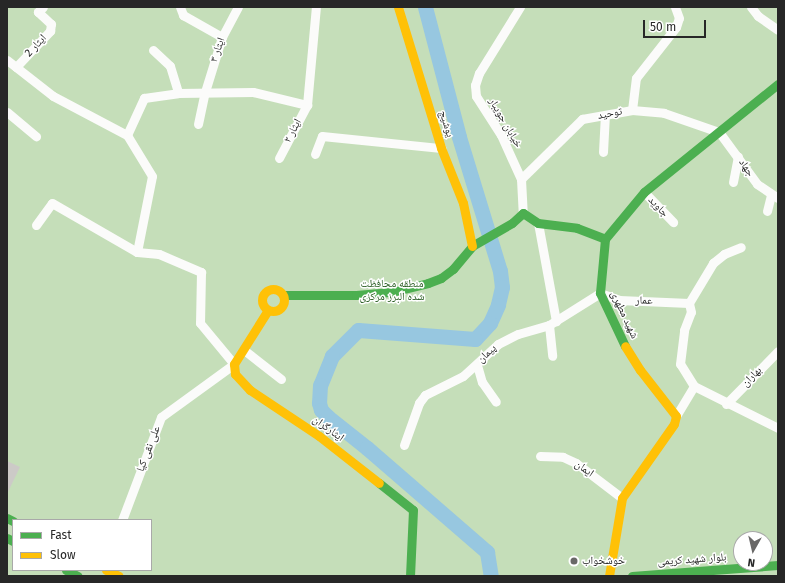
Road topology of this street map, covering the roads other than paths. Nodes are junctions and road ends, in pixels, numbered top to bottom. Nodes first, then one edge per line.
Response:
1 (43, 7) edge
2 (180, 7) edge
3 (238, 7) edge
4 (316, 7) edge
5 (398, 7) edge
6 (520, 7) edge
7 (675, 7) edge
8 (751, 7) edge
9 (778, 30) edge
10 (222, 37) junction
11 (153, 50) dead end
12 (7, 60) edge
13 (16, 67) junction
14 (778, 84) edge
15 (178, 93) junction
16 (204, 95) junction
17 (307, 105) junction
18 (632, 110) junction
19 (7, 112) edge
20 (605, 116) junction
21 (198, 124) dead end
22 (719, 132) junction
23 (127, 135) junction
24 (36, 136) dead end
25 (441, 148) junction
26 (603, 152) dead end
27 (315, 154) dead end
28 (738, 156) junction
29 (279, 158) dead end
30 (521, 179) junction
31 (733, 182) dead end
32 (644, 192) junction
33 (775, 196) edge
34 (767, 211) dead end
35 (523, 213) junction
36 (673, 222) dead end
37 (538, 223) junction
38 (36, 225) dead end
39 (605, 239) junction
40 (474, 245) junction
41 (741, 248) dead end
42 (137, 252) junction
43 (600, 293) junction
44 (284, 295) junction
45 (689, 303) junction
46 (268, 310) junction
47 (552, 323) junction
48 (244, 350) junction
49 (778, 351) edge
50 (552, 356) dead end
51 (234, 364) junction
52 (477, 365) junction
53 (282, 379) dead end
54 (694, 386) junction
55 (496, 402) dead end
56 (726, 404) junction
57 (676, 416) junction
58 (778, 428) edge
59 (404, 445) dead end
60 (540, 456) dead end
61 (622, 498) junction
62 (122, 519) edge
63 (733, 570) edge
64 (68, 571) edge
65 (108, 571) edge
66 (712, 573) edge
67 (78, 576) edge
68 (119, 576) edge
69 (410, 576) edge
70 (610, 576) edge
71 (632, 576) edge

1 - 13 street, ایثار 2
2 - 10 street
3 - 10 street, ایثار ۳
4 - 17 street
5 - 25 street, یوشیج
6 - 30 street, خیابان جویبار
7 - 18 street
8 - 9 street
10 - 16 street, ایثار ۳
11 - 15 street
12 - 13 street
13 - 23 street
14 - 22 street
15 - 16 street
15 - 23 street
16 - 17 street
16 - 21 street, ایثار ۳
17 - 29 street, ایثار ۲
18 - 20 street, توحید
18 - 22 street, توحید
19 - 24 street
20 - 26 street
20 - 30 street, توحید
22 - 28 street, جهاد
22 - 32 street
23 - 42 street
25 - 27 street
25 - 40 street, یوشیج
28 - 31 street
28 - 33 street, جهاد
30 - 35 street, خیابان جویبار
32 - 36 street, جاوید
32 - 39 street
33 - 34 street
35 - 37 street
35 - 40 street
37 - 39 street
37 - 47 street
38 - 42 street
39 - 43 street, شهید مطهری
40 - 44 street
41 - 45 street
42 - 51 street
43 - 45 street, عمار
43 - 47 street, پیمان
43 - 57 street, شهید مطهری
44 - 46 street
44 - 46 street
45 - 54 street
46 - 48 street
47 - 50 street
47 - 52 street, پیمان
48 - 51 street
48 - 53 street
49 - 56 street, بهاران
51 - 62 street, علی نقی کیا
51 - 69 street, ایثارگران
52 - 55 street
52 - 59 street, پیمان
54 - 56 street
54 - 57 street
56 - 58 street
57 - 61 street
60 - 61 street, ایمان
61 - 70 street
63 - 66 street, بلوار شهید کریمی
64 - 67 street
65 - 68 street
66 - 71 street, بلوار شهید کریمی

